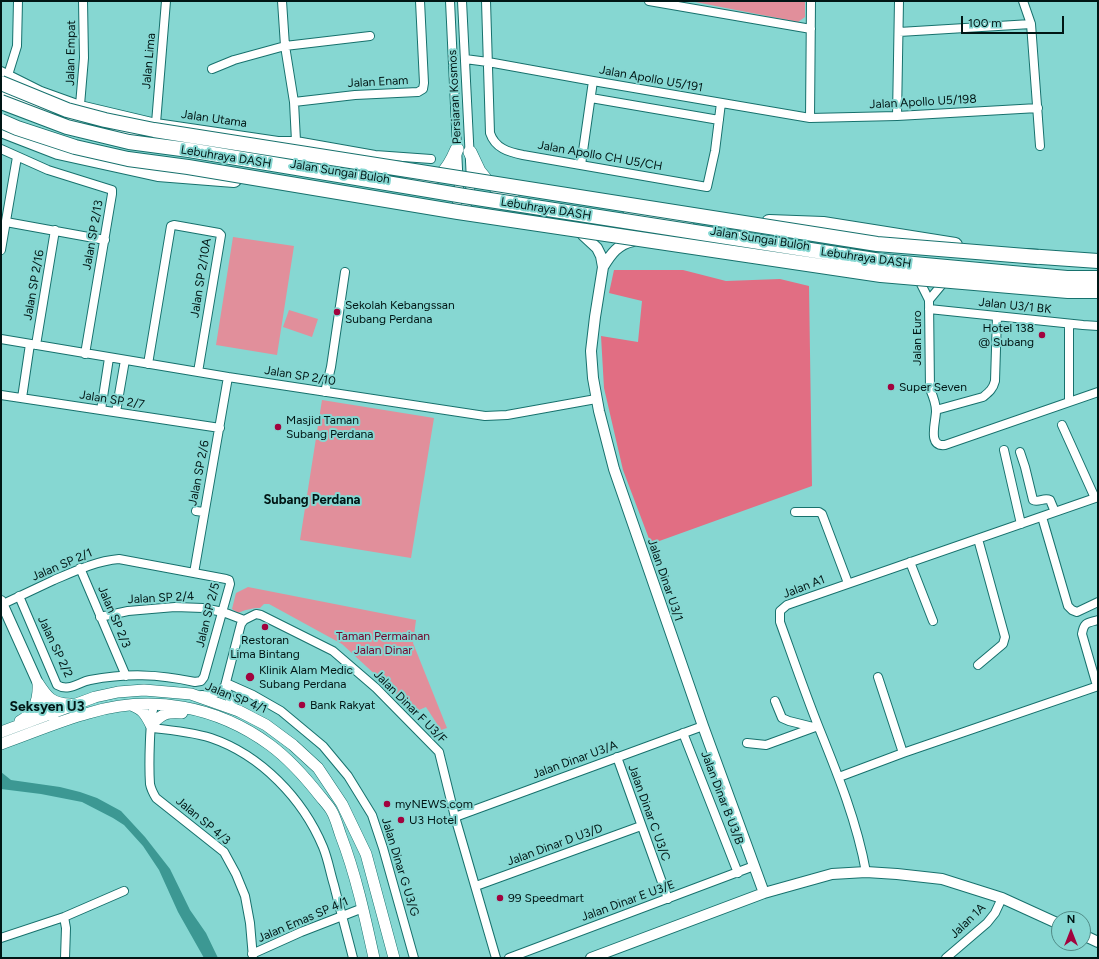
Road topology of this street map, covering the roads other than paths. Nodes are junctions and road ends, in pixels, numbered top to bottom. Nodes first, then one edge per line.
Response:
1 (18, 1) edge
2 (83, 1) edge
3 (166, 1) edge
4 (282, 1) edge
5 (420, 1) edge
6 (450, 1) edge
7 (462, 1) edge
8 (486, 1) edge
9 (649, 1) edge
10 (811, 1) edge
11 (899, 1) edge
12 (1023, 1) edge
13 (1031, 24) junction
14 (811, 30) junction
15 (899, 32) junction
16 (370, 36) dead end
17 (285, 46) junction
18 (465, 59) junction
19 (488, 62) junction
20 (212, 69) dead end
21 (3, 76) edge
22 (593, 81) junction
23 (1, 93) edge
24 (591, 98) junction
25 (1, 102) edge
26 (294, 102) junction
27 (721, 103) junction
28 (80, 106) junction
29 (1038, 108) junction
30 (897, 116) junction
31 (810, 118) junction
32 (1, 120) edge
33 (719, 120) junction
34 (156, 123) junction
35 (1, 130) edge
36 (296, 141) junction
37 (1040, 146) dead end
38 (1, 149) edge
39 (463, 150) junction
40 (17, 157) junction
41 (431, 159) dead end
42 (128, 160) junction
43 (580, 165) junction
44 (254, 182) junction
45 (408, 182) junction
46 (465, 191) junction
47 (513, 199) junction
48 (398, 206) junction
49 (460, 214) junction
50 (627, 217) junction
51 (6, 222) junction
52 (55, 230) junction
53 (583, 235) junction
54 (600, 237) junction
55 (105, 240) junction
56 (633, 241) junction
57 (1, 250) edge
58 (1038, 258) junction
59 (1098, 261) edge
60 (603, 267) junction
61 (346, 272) dead end
62 (1098, 277) edge
63 (919, 280) junction
64 (944, 282) junction
65 (1066, 292) joint
66 (1098, 294) edge
67 (929, 304) junction
68 (997, 316) junction
69 (1069, 324) junction
70 (1098, 326) edge
71 (1, 339) edge
72 (33, 344) junction
73 (85, 354) junction
74 (109, 358) junction
75 (125, 360) junction
76 (148, 364) junction
77 (198, 372) junction
78 (228, 377) junction
79 (325, 392) junction
80 (1098, 392) edge
81 (1, 395) edge
82 (22, 398) junction
83 (596, 399) junction
84 (1069, 402) junction
85 (101, 410) junction
86 (936, 410) junction
87 (116, 412) junction
88 (1062, 425) dead end
89 (220, 428) junction
90 (1004, 450) dead end
91 (1020, 452) dead end
92 (1097, 498) edge
93 (196, 511) dead end
94 (204, 512) junction
95 (795, 512) dead end
96 (1055, 512) junction
97 (1042, 517) junction
98 (1021, 524) junction
99 (978, 539) junction
100 (910, 562) junction
101 (80, 568) junction
102 (194, 573) junction
103 (203, 574) joint
104 (848, 583) junction
105 (19, 596) junction
106 (2, 602) edge
107 (1098, 602) edge
108 (223, 612) junction
109 (100, 617) junction
110 (244, 620) junction
111 (1098, 620) edge
112 (933, 621) dead end
113 (978, 665) dead end
114 (126, 676) junction
115 (878, 677) dead end
116 (201, 681) joint
117 (38, 683) junction
118 (226, 684) junction
119 (1098, 686) edge
120 (186, 694) junction
121 (775, 701) dead end
122 (72, 704) junction
123 (155, 704) junction
124 (129, 705) junction
125 (239, 711) junction
126 (52, 713) junction
127 (212, 714) junction
128 (56, 724) junction
129 (151, 726) junction
130 (703, 726) junction
131 (816, 727) junction
132 (1, 732) edge
133 (683, 733) junction
134 (1, 744) edge
135 (747, 744) dead end
136 (903, 753) junction
137 (616, 757) junction
138 (839, 777) junction
139 (456, 817) junction
140 (641, 826) junction
141 (754, 866) junction
142 (866, 872) junction
143 (738, 873) junction
144 (476, 886) junction
145 (124, 890) dead end
146 (764, 893) junction
147 (1002, 898) junction
148 (668, 899) junction
149 (363, 908) junction
150 (342, 916) junction
151 (64, 917) junction
152 (1051, 920) edge
153 (1, 938) edge
154 (253, 956) edge
155 (65, 958) edge
156 (353, 958) edge
157 (374, 958) edge
158 (394, 958) edge
159 (414, 958) edge
160 (496, 958) edge
161 (509, 958) edge
162 (591, 958) edge
163 (946, 958) edge

1 - 21 street
2 - 28 street, Jalan Empat
3 - 34 street, Jalan Lima
4 - 17 street
5 - 26 street, Jalan Enam
6 - 39 street, Persiaran Kosmos
7 - 18 street, Persiaran Kosmos
8 - 19 street
9 - 14 street
10 - 14 street
11 - 15 street
12 - 13 street
13 - 15 street
13 - 29 street
14 - 31 street
15 - 30 street
16 - 17 street
17 - 20 street
17 - 26 street
18 - 19 street, Jalan Apollo U5/191
18 - 39 street, Persiaran Kosmos
19 - 22 street, Jalan Apollo U5/191
19 - 43 street, Jalan Apollo CH U5/CH
21 - 28 street, Jalan Utama
21 - 58 highway, bridge
22 - 24 street
22 - 27 street, Jalan Apollo U5/191
23 - 45 highway, Jalan Sungai Buloh
24 - 33 street
24 - 43 street
25 - 62 highway, Lebuhraya DASH, bridge
26 - 36 street
27 - 31 street, Jalan Apollo U5/191
27 - 33 street
28 - 34 street, Jalan Utama
29 - 30 street, Jalan Apollo U5/198
29 - 37 street
30 - 31 street, Jalan Apollo U5/198
32 - 42 highway, Lebuhraya DASH, bridge
33 - 43 street, Jalan Apollo CH U5/CH
34 - 36 street, Jalan Utama
35 - 44 highway
36 - 41 street, Jalan Utama
38 - 40 street, Jalan SP 2/13
39 - 45 highway
39 - 46 street, Persiaran Kosmos
39 - 46 street, Persiaran Kosmos
39 - 47 highway
40 - 51 street
40 - 55 street, Jalan SP 2/13
42 - 44 highway, Jalan Sungai Buloh
42 - 66 highway, Lebuhraya DASH, bridge
44 - 48 highway, Jalan Sungai Buloh
45 - 46 highway, Jalan Sungai Buloh
46 - 47 highway, Jalan Sungai Buloh
46 - 49 street
46 - 49 street
47 - 50 highway, Jalan Sungai Buloh
48 - 49 highway, Jalan Sungai Buloh
48 - 53 highway, Jalan Sungai Buloh
49 - 54 highway, Jalan Sungai Buloh
50 - 58 highway, bridge
50 - 62 highway, Jalan Sungai Buloh
51 - 52 street
51 - 57 street
52 - 55 street
52 - 72 street, Jalan SP 2/16
53 - 54 highway, Jalan Sungai Buloh
53 - 60 street
54 - 56 highway, Jalan Sungai Buloh
55 - 73 street, Jalan SP 2/13
56 - 60 street
56 - 63 highway, Jalan Sungai Buloh
58 - 59 highway
60 - 83 street, Jalan Dinar U3/1
61 - 79 street
63 - 64 highway, Jalan Sungai Buloh
63 - 67 street
64 - 65 highway, Jalan Sungai Buloh
64 - 67 street
65 - 66 highway, bridge
67 - 68 street, Jalan U3/1 BK
67 - 86 street, Jalan Euro
68 - 69 street, Jalan U3/1 BK
68 - 86 street
69 - 70 street, Jalan U3/1 BK
69 - 84 street
71 - 72 street, Jalan SP 2/10
72 - 73 street, Jalan SP 2/10
72 - 82 street, Jalan SP 2/16
73 - 74 street, Jalan SP 2/10
74 - 75 street, Jalan SP 2/10
74 - 85 street
75 - 76 street, Jalan SP 2/10
75 - 87 street
76 - 77 street, Jalan SP 2/10
76 - 77 street, Jalan SP 2/10A
77 - 78 street, Jalan SP 2/10
78 - 79 street, Jalan SP 2/10
78 - 89 street, Jalan SP 2/6
79 - 83 street, Jalan SP 2/10
80 - 84 street
81 - 82 street, Jalan SP 2/7
82 - 85 street, Jalan SP 2/7
83 - 130 street, Jalan Dinar U3/1
84 - 86 street, Jalan Euro
85 - 87 street, Jalan SP 2/7
87 - 89 street, Jalan SP 2/7
88 - 92 street
89 - 94 street, Jalan SP 2/6
90 - 98 street
91 - 96 street
92 - 96 street, Jalan A1
93 - 94 street
94 - 102 street, Jalan SP 2/6
95 - 104 street
96 - 97 street, Jalan A1
97 - 98 street, Jalan A1
97 - 107 street
98 - 99 street, Jalan A1
99 - 100 street, Jalan A1
99 - 113 street
100 - 104 street, Jalan A1
100 - 112 street
101 - 102 street, Jalan SP 2/1
101 - 105 street, Jalan SP 2/1
101 - 109 street, Jalan SP 2/3
102 - 103 street, Jalan SP 2/1
103 - 108 street, Jalan SP 2/5
104 - 131 street, Jalan A1
105 - 106 street, Jalan SP 2/1
105 - 114 street, Jalan SP 2/2
106 - 117 street
108 - 109 street, Jalan SP 2/4
108 - 110 street, Jalan SP 2/4
108 - 116 street, Jalan SP 2/5
109 - 114 street, Jalan SP 2/3
110 - 118 street
110 - 139 street, Jalan Dinar F U3/F
111 - 119 street
114 - 116 street, Jalan SP 2/2
115 - 136 street
117 - 122 main road
117 - 126 street
117 - 132 main road
118 - 120 street
118 - 125 street
118 - 159 street, Jalan Dinar G U3/G
119 - 136 street
120 - 122 main road, Jalan SP 4/1
120 - 123 main road
120 - 125 main road, Jalan SP 4/1
121 - 131 street
122 - 126 main road, Jalan SP 4/1
123 - 124 main road, Jalan SP 4/1
123 - 127 main road, Jalan SP 4/1
123 - 129 street, Jalan SP 4/3
124 - 128 main road, Jalan SP 4/1
124 - 129 main road
125 - 158 main road, Jalan SP 4/1
126 - 128 street
126 - 132 main road, Jalan SP 4/1
127 - 129 main road
127 - 149 main road, Jalan SP 4/1
128 - 134 main road, Jalan SP 4/1
129 - 150 street
129 - 154 street, Jalan SP 4/3
130 - 133 street, Jalan Dinar U3/A
130 - 141 street, Jalan Dinar U3/1
131 - 135 street
131 - 138 street, Jalan A1
133 - 137 street, Jalan Dinar U3/A
133 - 143 street, Jalan Dinar B U3/B
136 - 138 street
137 - 139 street, Jalan Dinar U3/A
137 - 140 street, Jalan Dinar C U3/C
138 - 142 street, Jalan A1
139 - 144 street, Jalan Dinar F U3/F
140 - 144 street, Jalan Dinar D U3/D
140 - 148 street, Jalan Dinar C U3/C
141 - 143 street, Jalan Dinar E U3/E
141 - 146 street, Jalan Dinar U3/1
142 - 146 street
142 - 147 street
143 - 148 street, Jalan Dinar E U3/E
144 - 160 street, Jalan Dinar F U3/F
145 - 151 street
146 - 162 street
147 - 152 street
147 - 163 street, Jalan 1A
148 - 161 street, Jalan Dinar E U3/E
149 - 150 street, Jalan Emas SP 4/1
149 - 157 main road, Jalan SP 4/1
150 - 154 street, Jalan Emas SP 4/1
150 - 156 street
151 - 153 street
151 - 155 street

